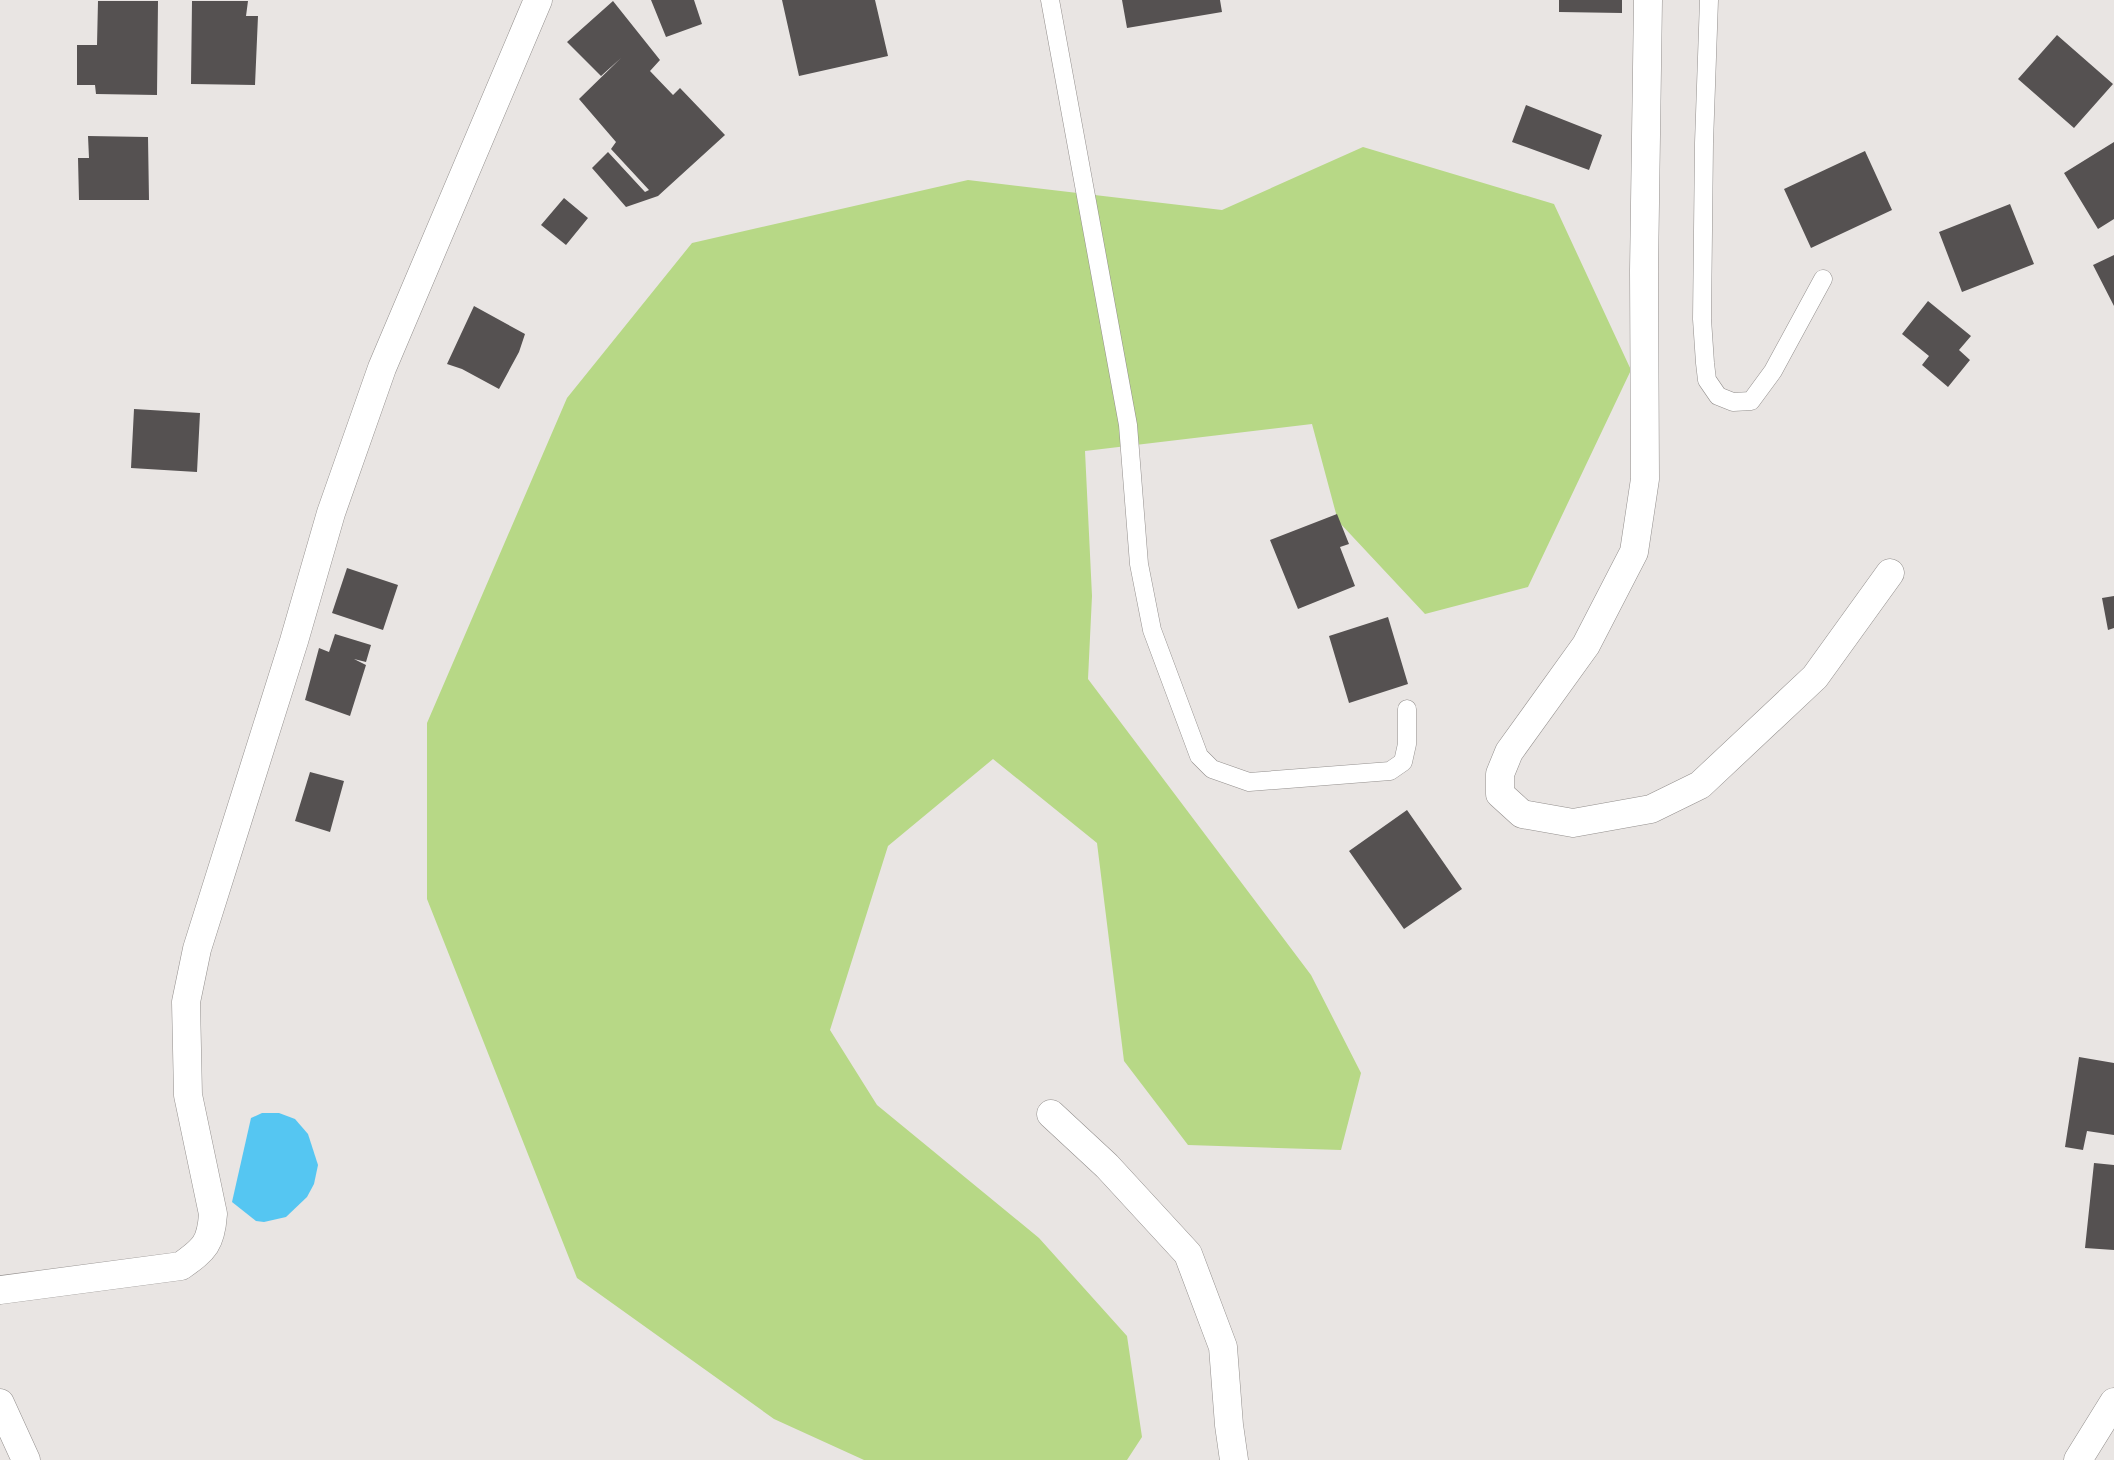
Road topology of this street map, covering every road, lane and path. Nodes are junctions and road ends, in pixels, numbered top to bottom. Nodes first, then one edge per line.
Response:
1 (538, 0) edge
2 (1050, 0) edge
3 (1648, 0) edge
4 (1709, 0) edge
5 (1823, 279) dead end
6 (1890, 573) dead end
7 (1407, 709) dead end
8 (1051, 1114) dead end
9 (0, 1290) edge
10 (2114, 1402) edge
11 (0, 1404) edge
12 (26, 1460) edge
13 (1234, 1460) edge
14 (2078, 1460) edge

1 - 9 street
2 - 7 lane
3 - 6 street
4 - 5 lane
8 - 13 street
10 - 14 street
11 - 12 street

